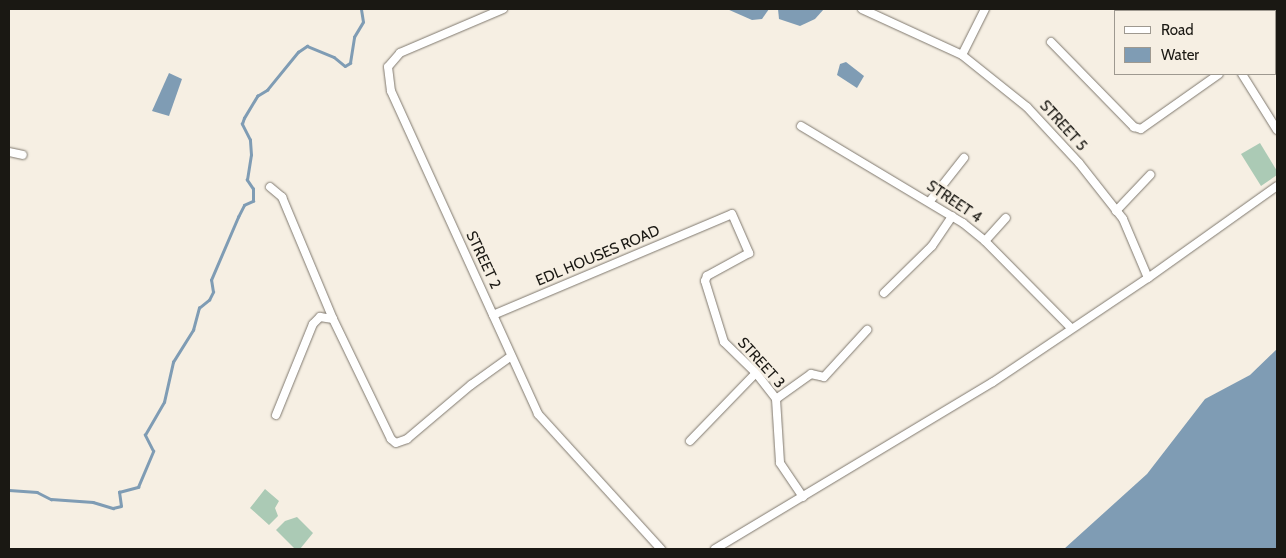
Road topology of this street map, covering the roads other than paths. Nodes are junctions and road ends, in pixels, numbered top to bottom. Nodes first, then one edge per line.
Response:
1 (503, 9) edge
2 (862, 9) edge
3 (985, 9) edge
4 (1051, 42) dead end
5 (962, 55) junction
6 (1218, 75) edge
7 (1243, 75) edge
8 (802, 126) dead end
9 (1277, 130) edge
10 (9, 152) edge
11 (24, 155) dead end
12 (964, 158) dead end
13 (1150, 175) dead end
14 (1277, 186) edge
15 (270, 187) dead end
16 (930, 201) junction
17 (1116, 211) junction
18 (732, 214) joint
19 (952, 216) junction
20 (1006, 218) dead end
21 (986, 241) junction
22 (1148, 278) junction
23 (884, 293) dead end
24 (493, 315) junction
25 (333, 319) junction
26 (1072, 328) junction
27 (867, 330) dead end
28 (510, 357) junction
29 (756, 373) junction
30 (776, 399) junction
31 (276, 415) dead end
32 (690, 441) dead end
33 (803, 497) junction
34 (661, 549) edge
35 (715, 549) edge

1 - 24 street, STREET 2
2 - 5 street, STREET 5
3 - 5 street
4 - 6 street
5 - 17 street, STREET 5
7 - 9 street
8 - 16 street, STREET 4
10 - 11 street
12 - 16 street
13 - 17 street
14 - 22 street
15 - 25 street
16 - 19 street, STREET 4
17 - 22 street, STREET 5
18 - 24 street, EDL HOUSES ROAD
18 - 29 street, STREET 3
19 - 21 street, STREET 4
19 - 23 street
20 - 21 street
21 - 26 street, STREET 4
22 - 26 street
24 - 28 street, STREET 2
25 - 28 street
25 - 31 street
26 - 33 street
27 - 30 street
28 - 34 street, STREET 2
29 - 30 street, STREET 3
29 - 32 street
30 - 33 street, STREET 3
33 - 35 street

